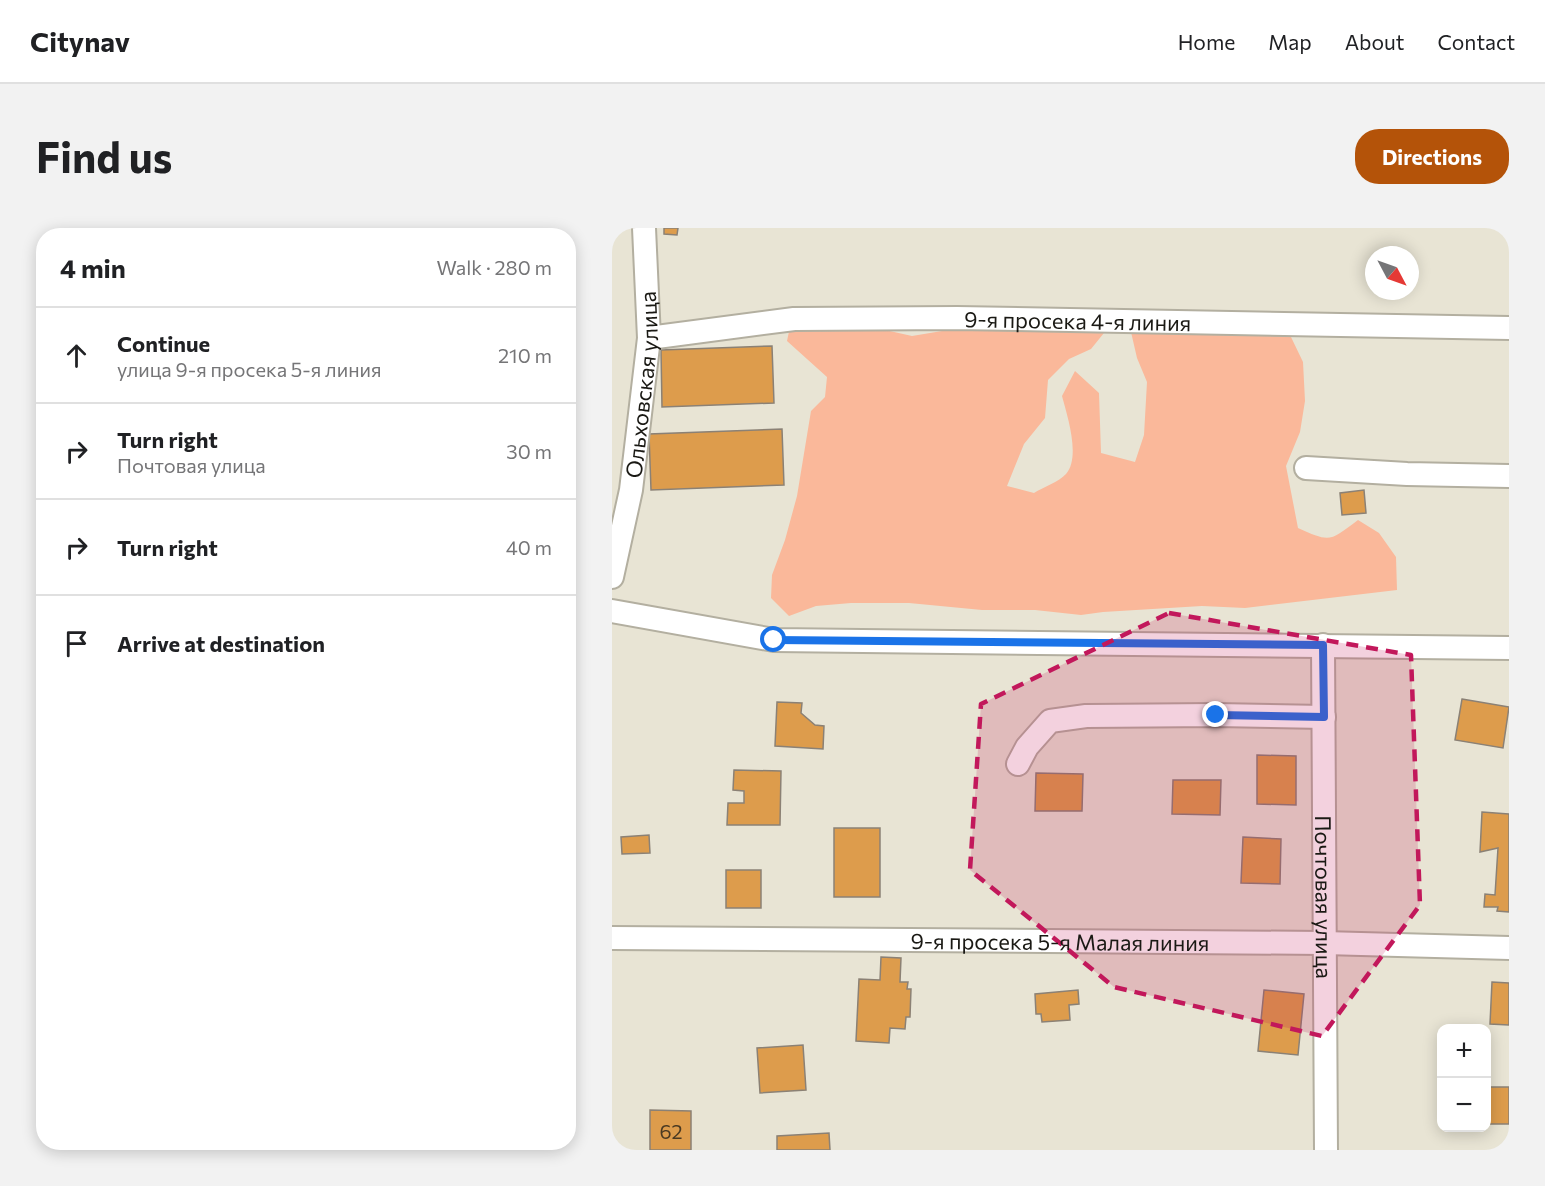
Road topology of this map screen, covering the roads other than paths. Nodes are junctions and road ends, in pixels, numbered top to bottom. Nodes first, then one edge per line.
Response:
1 (644, 228) edge
2 (1509, 328) edge
3 (649, 338) junction
4 (1306, 468) dead end
5 (1509, 476) edge
6 (612, 577) edge
7 (612, 610) edge
8 (1323, 645) junction
9 (1509, 648) edge
10 (1324, 717) junction
11 (1018, 764) dead end
12 (612, 938) edge
13 (1324, 943) junction
14 (1509, 948) edge
15 (1326, 1150) edge

1 - 3 street, Ольховская улица
2 - 3 street, 9-я просека 4-я линия
3 - 6 street, Ольховская улица
4 - 5 street
7 - 8 street
8 - 9 street
8 - 10 street, Почтовая улица
10 - 11 street
10 - 13 street, Почтовая улица
12 - 13 street, 9-я просека 5-я Малая линия
13 - 14 street, 9-я просека 5-я Малая линия
13 - 15 street, Почтовая улица

